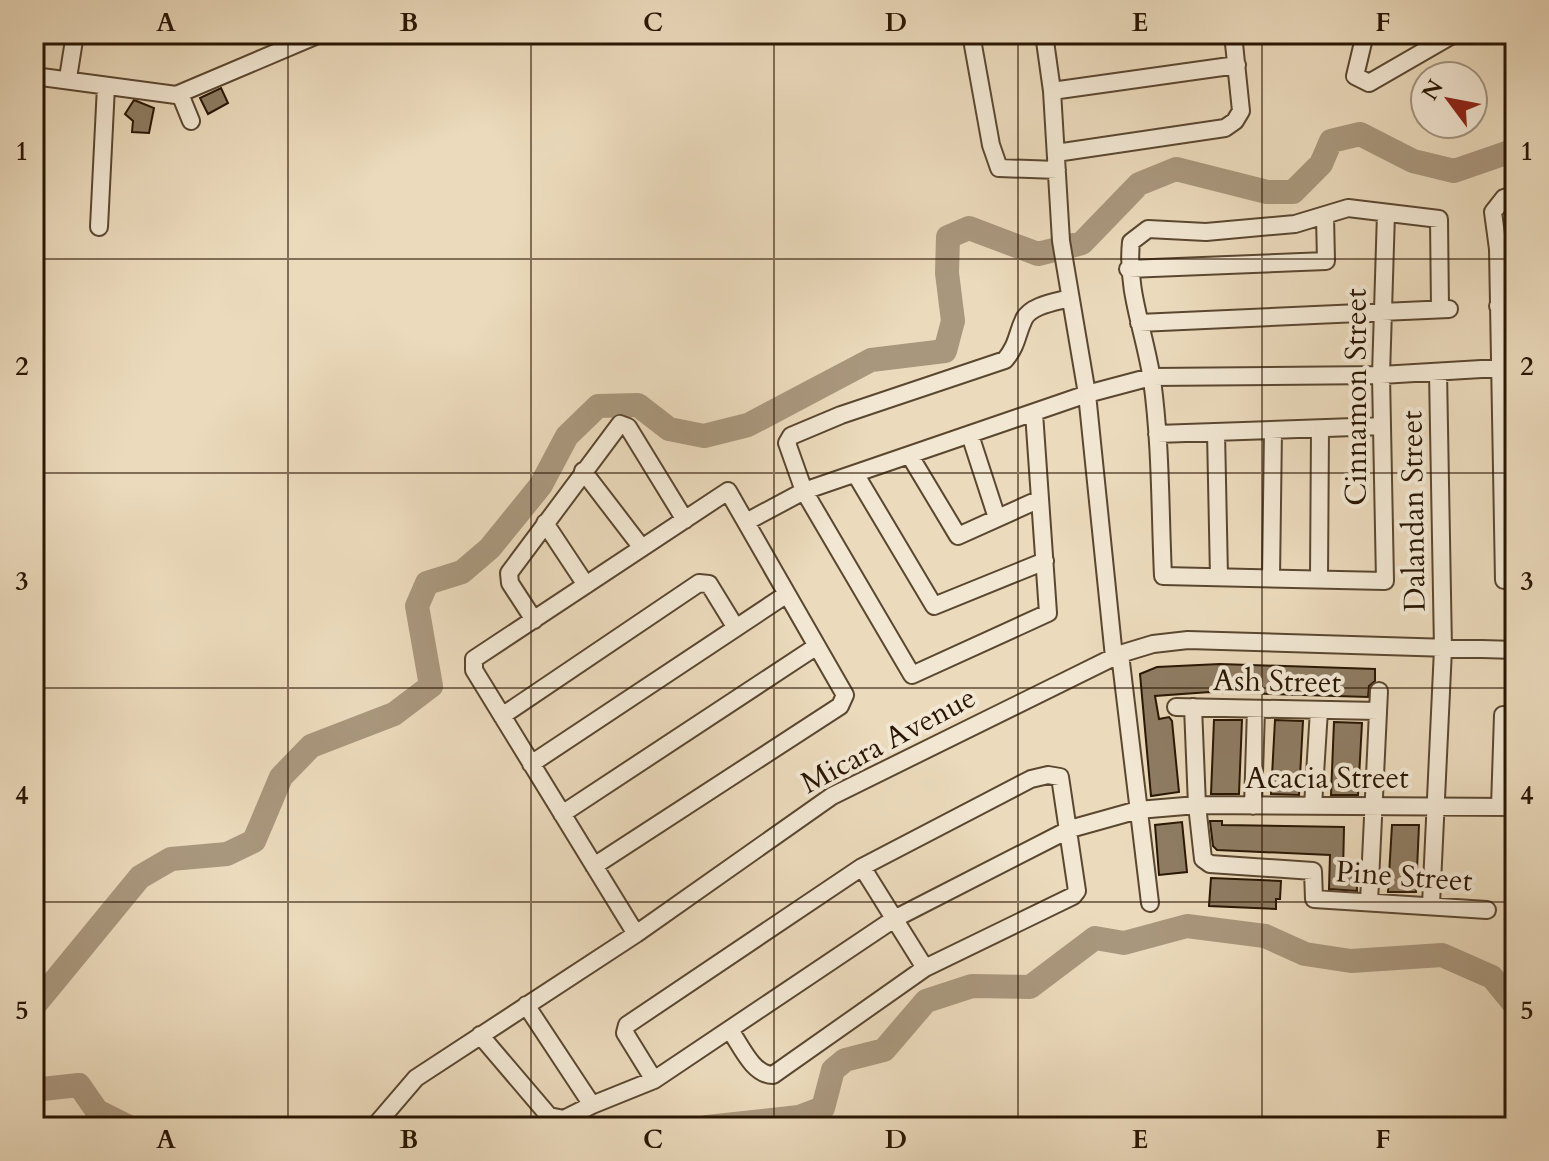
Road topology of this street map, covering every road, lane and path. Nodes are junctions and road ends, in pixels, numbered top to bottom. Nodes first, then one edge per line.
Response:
1 (75, 34) edge
2 (320, 34) edge
3 (971, 34) edge
4 (1044, 34) edge
5 (1233, 34) edge
6 (1365, 34) edge
7 (1454, 34) edge
8 (1237, 65) junction
9 (34, 76) edge
10 (68, 78) junction
11 (106, 86) junction
12 (1052, 91) junction
13 (180, 94) junction
14 (191, 121) dead end
15 (1056, 161) junction
16 (1515, 195) edge
17 (1386, 213) junction
18 (1325, 216) junction
19 (99, 227) dead end
20 (1506, 249) edge
21 (1128, 269) junction
22 (1070, 298) junction
23 (1506, 306) edge
24 (1383, 312) junction
25 (1139, 323) junction
26 (1507, 367) edge
27 (1438, 372) junction
28 (1381, 375) junction
29 (1151, 377) junction
30 (1087, 394) junction
31 (1034, 413) junction
32 (1382, 426) junction
33 (1320, 429) junction
34 (1273, 430) junction
35 (1216, 432) junction
36 (1157, 434) junction
37 (970, 435) junction
38 (910, 456) junction
39 (583, 471) junction
40 (856, 475) junction
41 (804, 491) junction
42 (1040, 499) junction
43 (997, 518) junction
44 (685, 520) junction
45 (748, 521) junction
46 (545, 523) junction
47 (642, 548) junction
48 (1045, 561) junction
49 (1219, 577) junction
50 (1271, 578) junction
51 (1319, 579) junction
52 (1509, 580) edge
53 (586, 585) junction
54 (787, 594) junction
55 (534, 620) junction
56 (736, 628) junction
57 (817, 646) junction
58 (1443, 649) junction
59 (1515, 650) edge
60 (1117, 655) junction
61 (1379, 691) dead end
62 (1256, 709) junction
63 (1319, 710) junction
64 (1378, 711) junction
65 (1509, 715) edge
66 (502, 716) junction
67 (531, 764) junction
68 (1197, 805) junction
69 (1253, 806) junction
70 (1313, 806) junction
71 (1373, 806) junction
72 (1436, 807) junction
73 (1507, 807) edge
74 (1138, 810) junction
75 (562, 814) junction
76 (1070, 829) junction
77 (594, 866) junction
78 (862, 867) junction
79 (1369, 902) junction
80 (1150, 903) dead end
81 (1431, 905) junction
82 (1487, 910) dead end
83 (894, 919) junction
84 (636, 934) junction
85 (925, 968) junction
86 (526, 1005) junction
87 (730, 1030) junction
88 (480, 1035) junction
89 (654, 1080) junction
90 (592, 1105) junction
91 (374, 1127) edge

1 - 10 street
2 - 13 street
3 - 15 street
4 - 12 street
5 - 8 street
6 - 7 street
8 - 12 street
8 - 15 street
9 - 10 street
10 - 11 street
11 - 13 street
11 - 19 street
12 - 15 street
13 - 14 street
15 - 22 street
16 - 20 street
17 - 18 street
17 - 24 street, Cinnamon Street
17 - 24 street
18 - 21 street
18 - 21 street
20 - 23 street
21 - 25 street
22 - 30 street
22 - 41 street
23 - 26 street
24 - 25 street
24 - 28 street, Cinnamon Street
25 - 29 street
26 - 27 street
26 - 52 street
27 - 28 street
27 - 58 street, Dalandan Street
28 - 29 street
28 - 32 street, Cinnamon Street
29 - 30 street
29 - 36 street
30 - 31 street
30 - 60 street
31 - 37 street
31 - 42 street
32 - 33 street
32 - 51 street, Cinnamon Street
33 - 34 street
33 - 51 street
34 - 35 street
34 - 50 street
35 - 36 street
35 - 49 street
36 - 49 street
37 - 38 street
37 - 43 street
38 - 40 street
38 - 43 street
39 - 44 street
39 - 46 street
39 - 47 street
40 - 41 street
40 - 48 street
41 - 45 street
41 - 48 street
42 - 43 street
42 - 48 street
44 - 45 street
44 - 47 street
45 - 54 street
46 - 53 street
46 - 55 street
47 - 53 street
49 - 50 street
50 - 51 street
53 - 55 street
54 - 56 street
54 - 57 street
55 - 66 street
56 - 66 street
56 - 67 street
57 - 75 street
57 - 77 street
58 - 59 street, Micara Avenue
58 - 60 street, Micara Avenue
58 - 72 street, Dalandan Street
60 - 74 street
60 - 84 street, Micara Avenue
61 - 64 street
62 - 63 street, Ash Street
62 - 68 street, Ash Street
62 - 69 street
63 - 64 street, Ash Street
63 - 70 street
64 - 71 street
65 - 73 street
66 - 67 street
67 - 75 street
68 - 69 street, Acacia Street
68 - 74 street, Acacia Street
68 - 79 street, Pine Street
69 - 70 street, Acacia Street
70 - 71 street, Acacia Street
71 - 72 street, Acacia Street
71 - 79 street
72 - 73 street, Acacia Street
72 - 81 street, Dalandan Street
74 - 76 street, Acacia Street
74 - 80 street
75 - 77 street
76 - 78 street
76 - 83 street, Acacia Street
76 - 85 street
77 - 84 street
78 - 83 street
78 - 89 street
79 - 81 street, Pine Street
81 - 82 street, Pine Street
83 - 85 street
83 - 87 street, Acacia Street
84 - 86 street, Micara Avenue
85 - 87 street
86 - 88 street, Micara Avenue
86 - 90 street
87 - 89 street, Acacia Street
88 - 90 street, Acacia Street
88 - 91 street, Micara Avenue
89 - 90 street, Acacia Street

